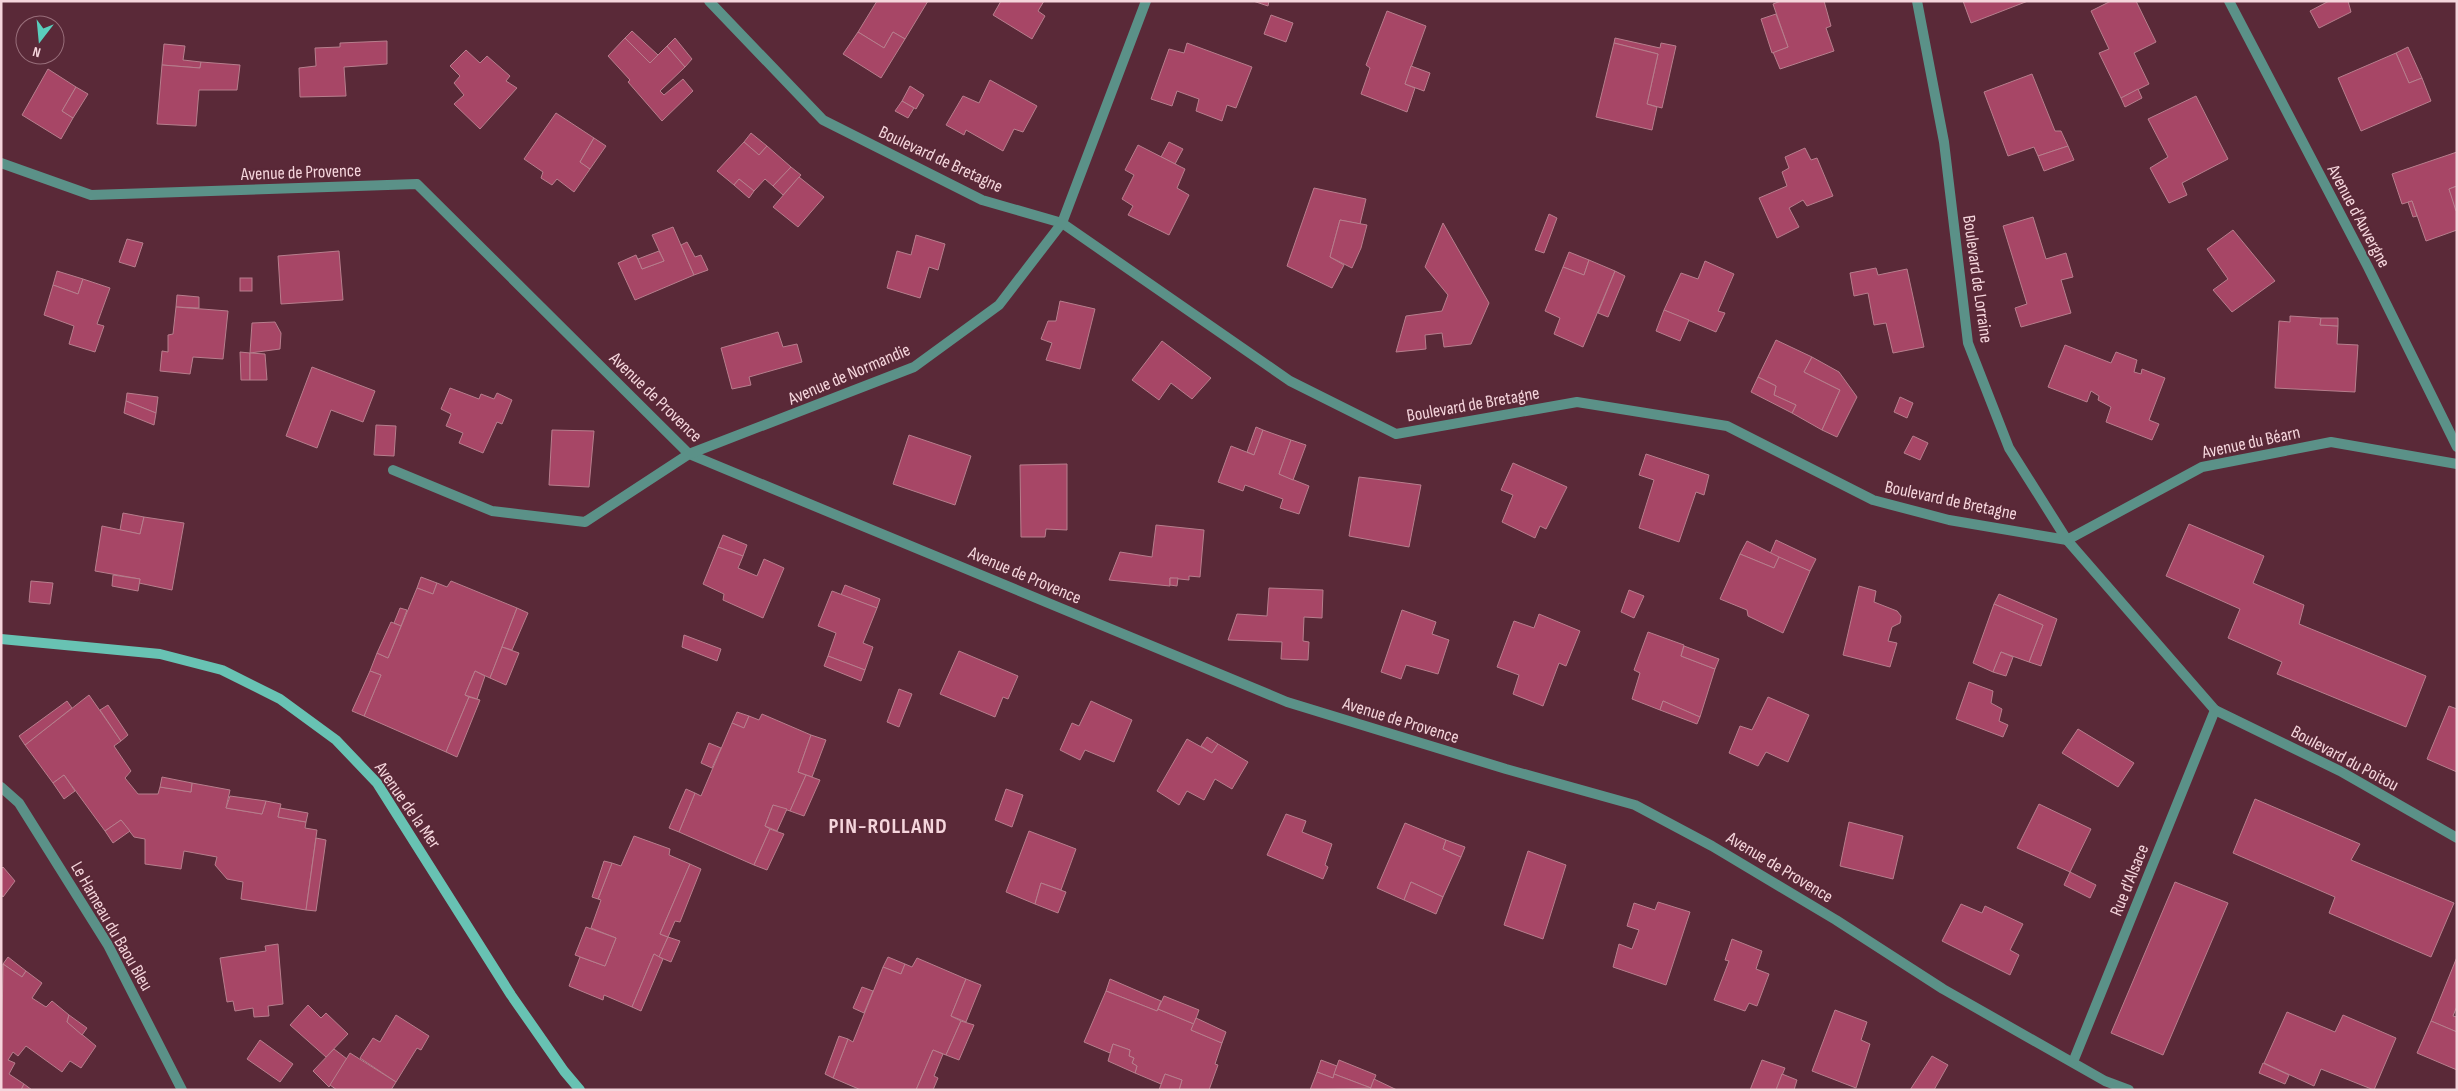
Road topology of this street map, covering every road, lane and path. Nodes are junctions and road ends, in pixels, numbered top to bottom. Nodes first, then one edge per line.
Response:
1 (709, 1) edge
2 (1146, 1) edge
3 (1917, 1) edge
4 (2229, 1) edge
5 (1, 163) edge
6 (1062, 223) junction
7 (2457, 447) edge
8 (689, 454) junction
9 (2457, 464) edge
10 (393, 470) dead end
11 (2067, 540) junction
12 (1, 639) edge
13 (2215, 710) junction
14 (1, 787) edge
15 (2457, 838) edge
16 (2073, 1062) junction
17 (182, 1090) edge
18 (580, 1090) edge
19 (2129, 1090) edge

1 - 6 street, Boulevard de Bretagne
2 - 6 street, Avenue de Normandie
3 - 11 street, Boulevard de Lorraine
4 - 7 street, Avenue d'Auvergne
5 - 8 street, Avenue de Provence
6 - 8 street, Avenue de Normandie
6 - 11 street, Boulevard de Bretagne
8 - 10 street, Avenue de Normandie
8 - 16 street, Avenue de Provence
9 - 11 street, Avenue du Béarn
11 - 13 street
12 - 18 street, Avenue de la Mer
13 - 15 street, Boulevard du Poitou
13 - 16 street, Rue d'Alsace
14 - 17 street, Le Hameau du Baou Bleu
16 - 19 street, Avenue de Provence

